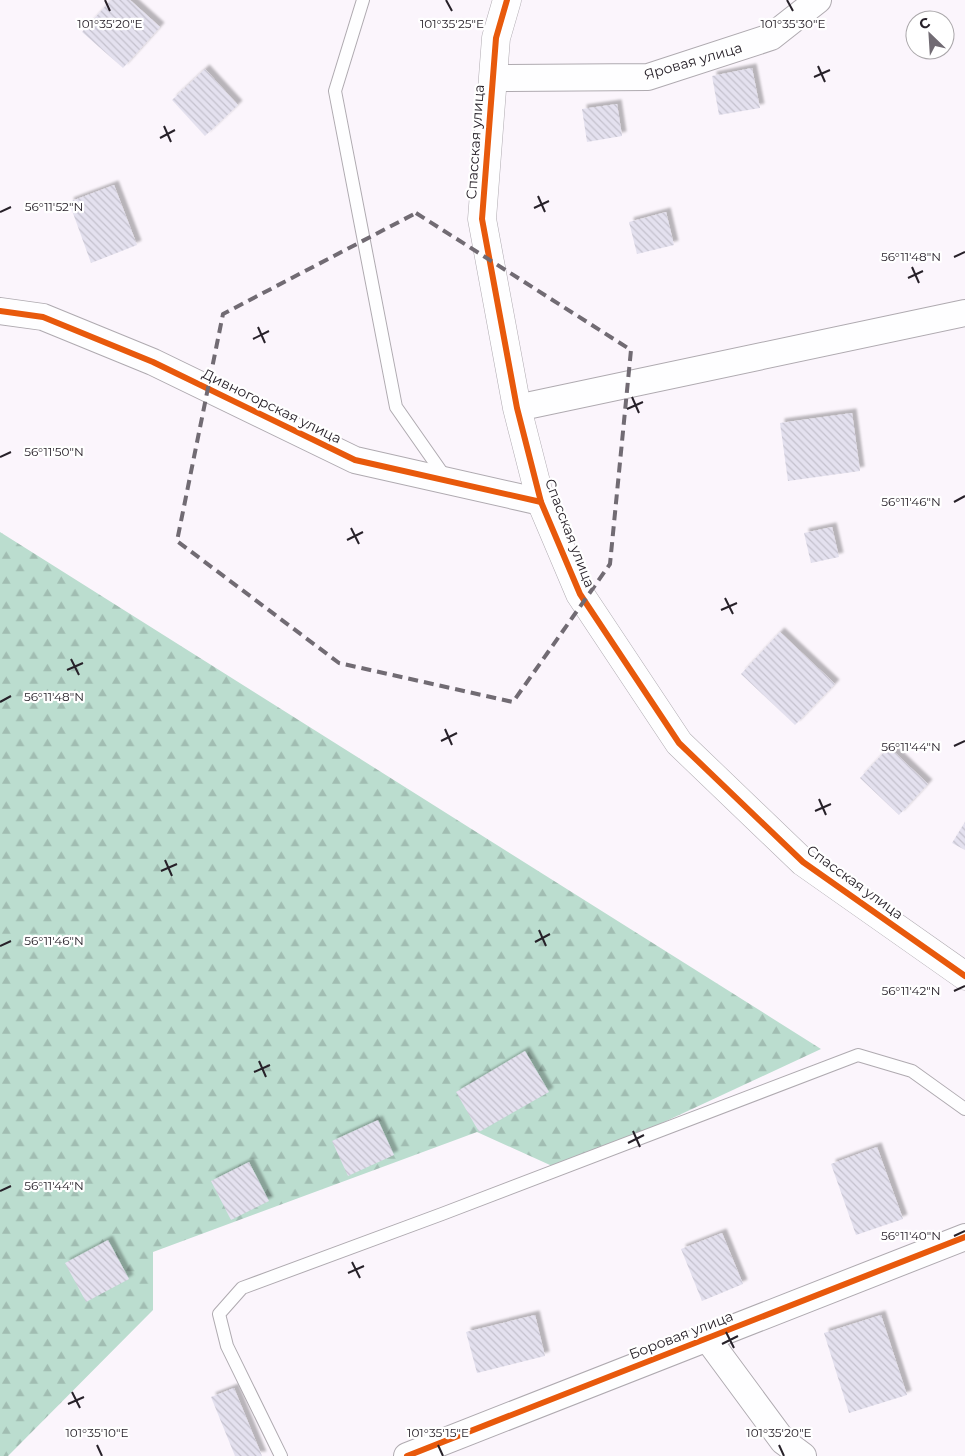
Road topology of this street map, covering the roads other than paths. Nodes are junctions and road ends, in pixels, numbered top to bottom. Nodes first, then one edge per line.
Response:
1 (364, 0) edge
2 (507, 0) edge
3 (818, 0) edge
4 (493, 78) junction
5 (0, 311) edge
6 (965, 313) edge
7 (517, 408) junction
8 (447, 479) junction
9 (541, 502) junction
10 (965, 976) edge
11 (965, 1109) edge
12 (965, 1237) edge
13 (707, 1338) junction
14 (281, 1456) edge
15 (407, 1456) edge
16 (803, 1456) edge

1 - 8 lane
2 - 4 street, Спасская улица
3 - 4 street, Яровая улица
4 - 7 street, Спасская улица
5 - 8 street, Дивногорская улица
6 - 7 street
7 - 9 street, Спасская улица
8 - 9 street, Дивногорская улица
9 - 10 street, Спасская улица
11 - 14 lane
12 - 13 street, Боровая улица
13 - 15 street, Боровая улица
13 - 16 street

